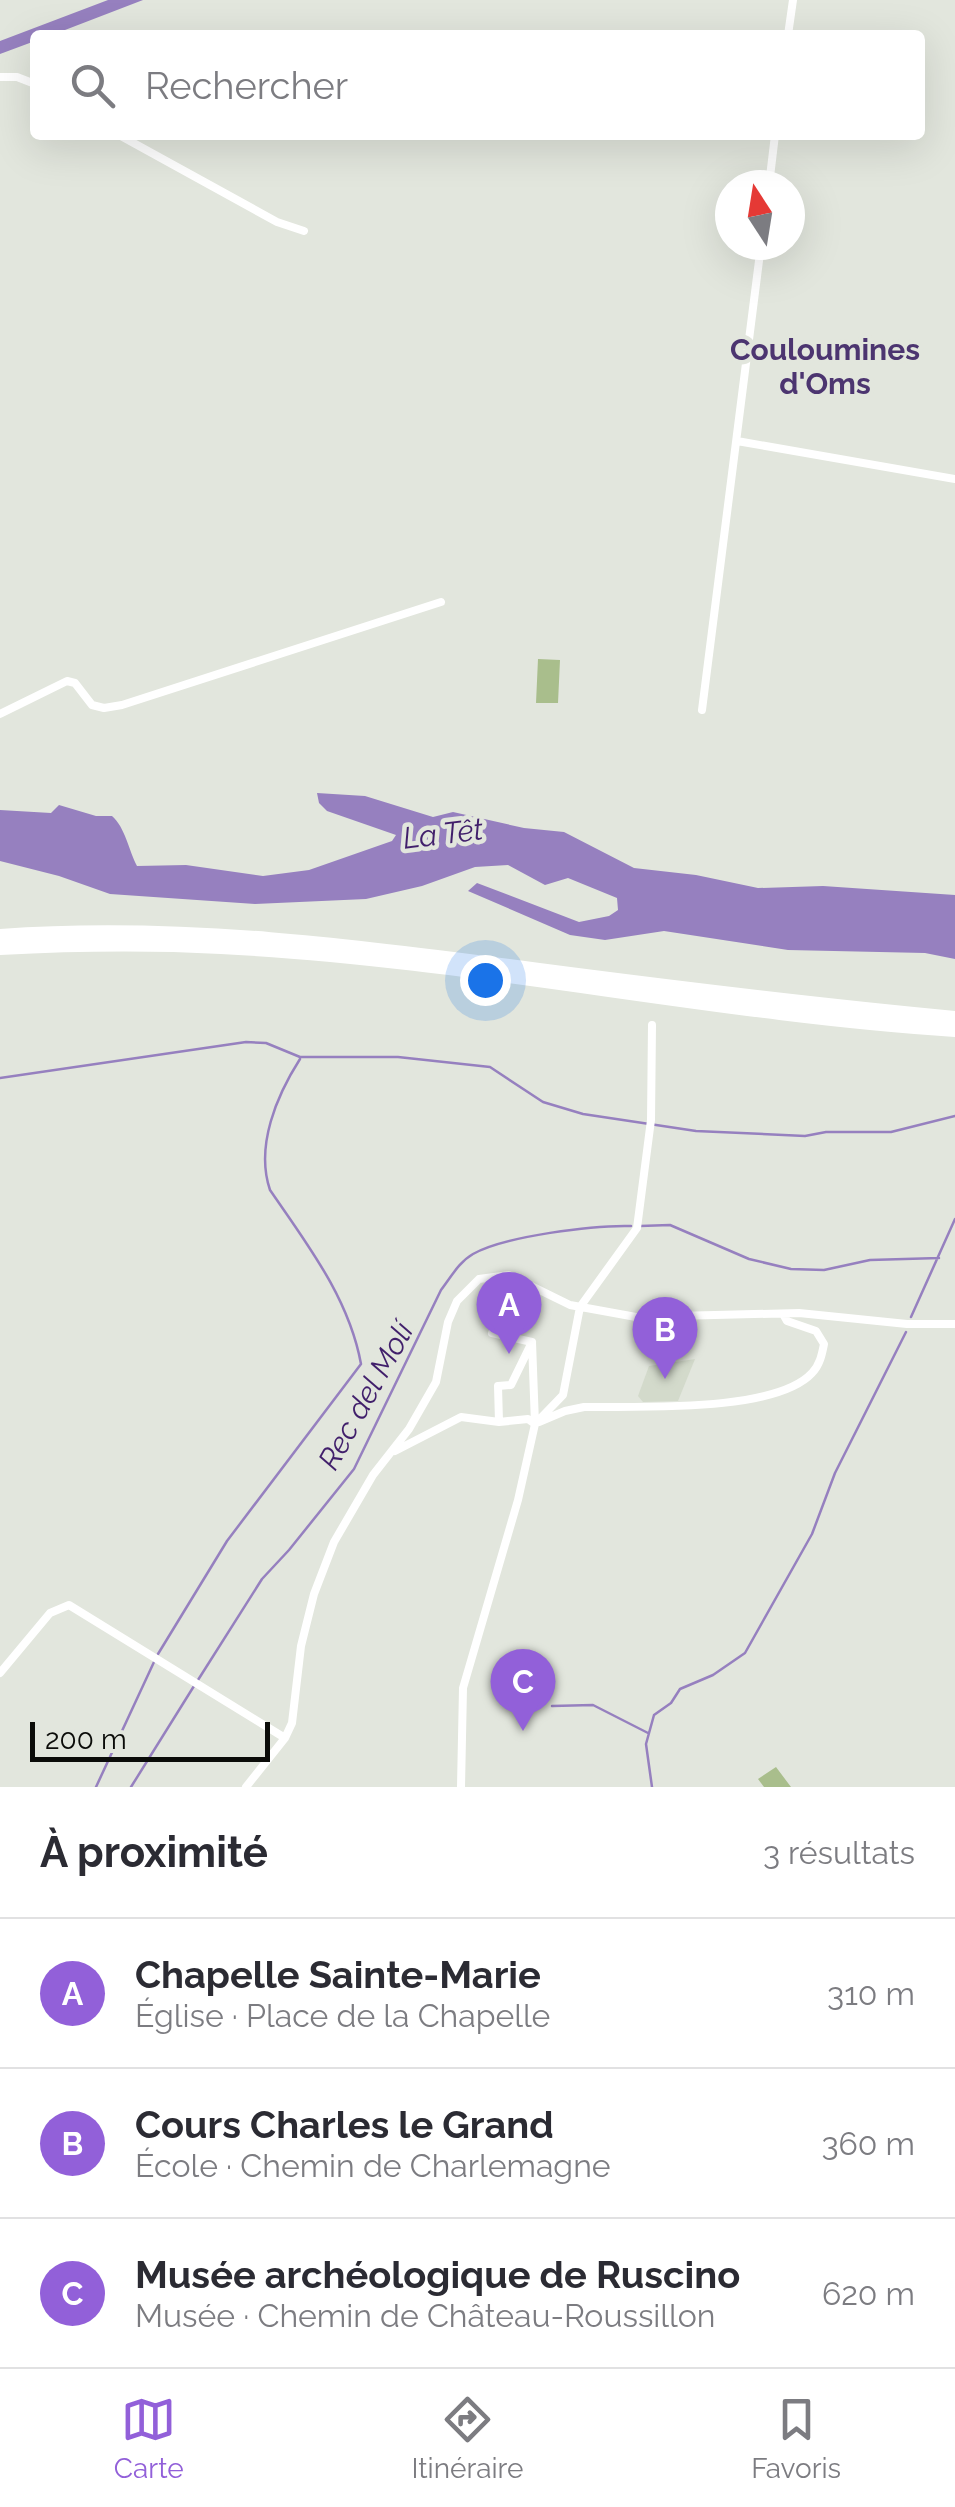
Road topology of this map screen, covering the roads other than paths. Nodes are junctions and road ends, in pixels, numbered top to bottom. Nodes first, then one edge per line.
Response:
1 (792, 0) edge
2 (789, 30) edge
3 (0, 77) edge
4 (30, 82) edge
5 (128, 140) edge
6 (775, 140) edge
7 (771, 170) edge
8 (304, 232) dead end
9 (760, 260) edge
10 (736, 440) junction
11 (955, 479) edge
12 (441, 602) dead end
13 (702, 710) dead end
14 (0, 714) edge
15 (0, 936) edge
16 (0, 948) edge
17 (955, 1018) edge
18 (652, 1025) dead end
19 (955, 1030) edge
20 (580, 1307) junction
21 (783, 1314) junction
22 (955, 1324) edge
23 (492, 1333) dead end
24 (532, 1342) junction
25 (499, 1422) junction
26 (535, 1424) junction
27 (393, 1452) junction
28 (0, 1672) edge
29 (285, 1738) junction
30 (246, 1787) edge
31 (461, 1787) edge

1 - 2 street
3 - 4 street
5 - 8 street
6 - 7 street
9 - 10 street
10 - 11 street
10 - 13 street
12 - 14 street
15 - 17 highway
16 - 19 highway
18 - 20 street
20 - 21 street
20 - 26 street
20 - 27 street
21 - 22 street
21 - 26 street
23 - 24 street
24 - 25 street
24 - 26 street
25 - 26 street
25 - 27 street
26 - 31 street
27 - 29 street
28 - 29 street
29 - 30 street

